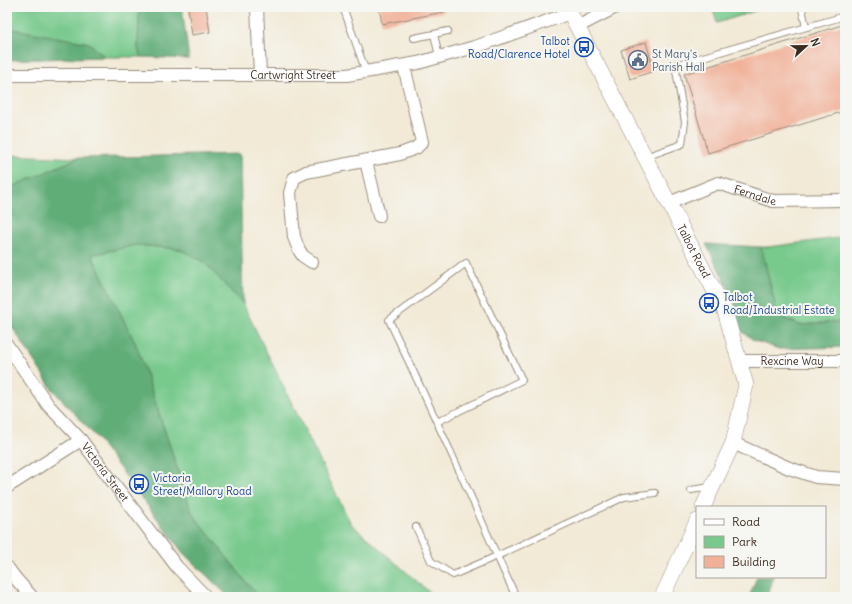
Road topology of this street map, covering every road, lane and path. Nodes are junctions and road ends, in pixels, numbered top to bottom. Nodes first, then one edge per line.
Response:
1 (256, 7) edge
2 (343, 7) edge
3 (616, 7) edge
4 (802, 9) dead end
5 (571, 16) edge
6 (845, 16) edge
7 (806, 27) junction
8 (448, 31) dead end
9 (434, 34) junction
10 (414, 38) dead end
11 (439, 57) junction
12 (404, 66) junction
13 (366, 72) junction
14 (7, 75) edge
15 (260, 75) junction
16 (645, 157) junction
17 (366, 160) junction
18 (845, 200) edge
19 (669, 204) junction
20 (379, 216) dead end
21 (312, 262) dead end
22 (7, 345) edge
23 (739, 361) junction
24 (845, 361) edge
25 (437, 422) junction
26 (80, 440) junction
27 (733, 443) junction
28 (845, 479) edge
29 (7, 487) edge
30 (713, 487) junction
31 (690, 490) dead end
32 (655, 493) dead end
33 (704, 506) edge
34 (696, 523) edge
35 (416, 527) dead end
36 (497, 556) junction
37 (7, 567) edge
38 (32, 597) edge
39 (206, 597) edge
40 (516, 597) edge
41 (662, 597) edge

1 - 15 street
2 - 13 lane
3 - 5 street, Cartwright Street
4 - 7 lane
5 - 11 street, Cartwright Street
5 - 16 street, Talbot Road
6 - 7 lane
7 - 16 lane
8 - 9 lane
9 - 10 lane
9 - 11 lane
11 - 12 street, Cartwright Street
12 - 13 street, Cartwright Street
12 - 17 street
13 - 15 street, Cartwright Street
14 - 15 street, Cartwright Street
16 - 19 street, Talbot Road
17 - 20 street
17 - 21 street
18 - 19 street, Ferndale
19 - 23 street, Talbot Road
22 - 26 street, Victoria Street
23 - 24 street, Rexcine Way
23 - 27 street, Talbot Road
25 - 25 lane
25 - 36 lane
26 - 29 street
26 - 39 street, Victoria Street
27 - 28 street
27 - 30 street, Talbot Road
30 - 31 lane
30 - 33 street, Talbot Road
32 - 36 lane
34 - 41 street
35 - 36 lane
36 - 40 lane
37 - 38 street

